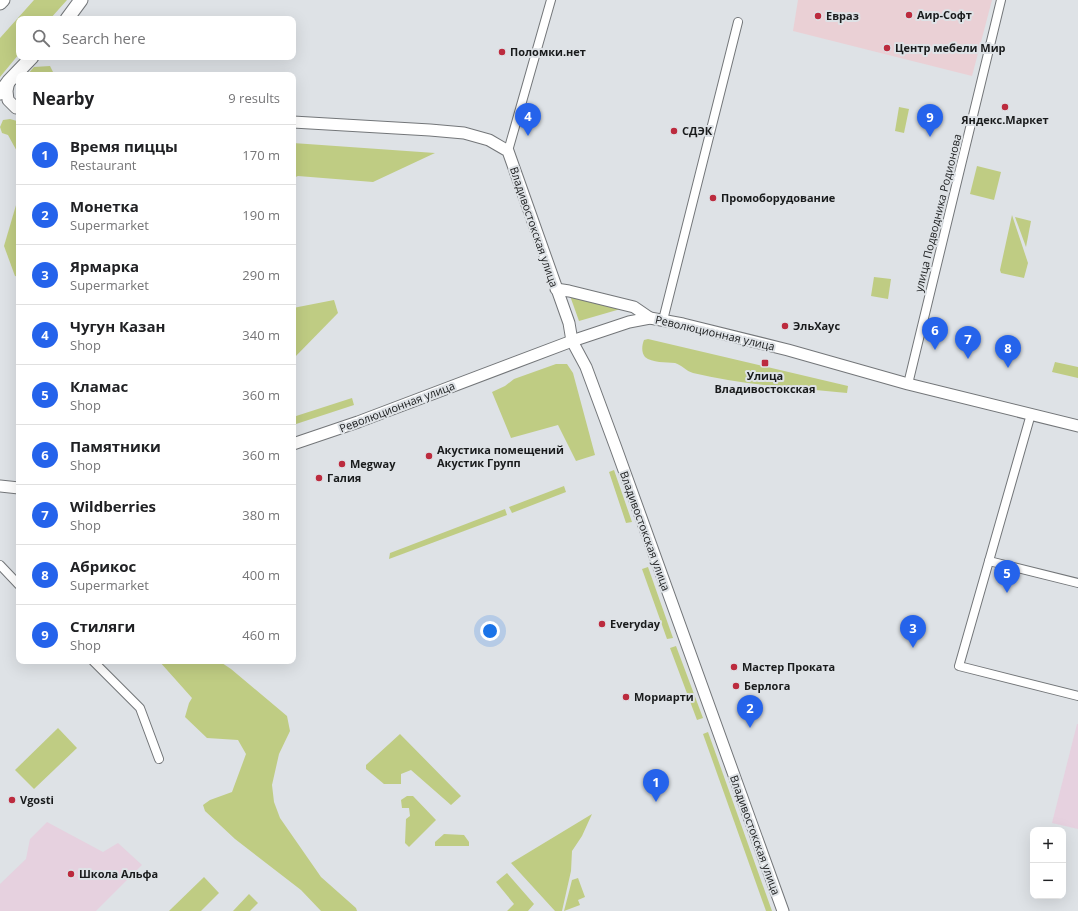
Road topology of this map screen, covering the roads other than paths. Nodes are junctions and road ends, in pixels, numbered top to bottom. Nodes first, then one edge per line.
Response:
1 (3, 0) edge
2 (81, 0) edge
3 (551, 0) edge
4 (1000, 0) edge
5 (0, 3) edge
6 (69, 16) edge
7 (738, 22) dead end
8 (29, 60) edge
9 (18, 72) edge
10 (16, 74) edge
11 (9, 82) junction
12 (0, 93) edge
13 (0, 106) edge
14 (16, 107) edge
15 (16, 108) edge
16 (296, 122) edge
17 (508, 151) junction
18 (556, 289) junction
19 (650, 318) junction
20 (663, 320) junction
21 (572, 341) junction
22 (908, 384) junction
23 (1031, 414) junction
24 (1078, 426) edge
25 (296, 443) edge
26 (0, 486) edge
27 (16, 488) edge
28 (989, 561) junction
29 (0, 565) edge
30 (16, 582) edge
31 (1078, 583) edge
32 (96, 664) edge
33 (1078, 696) edge
34 (159, 759) dead end
35 (783, 911) edge

1 - 5 main road
2 - 6 main road
3 - 17 street
4 - 22 street, улица Подводника Родионова
7 - 20 street
8 - 9 main road
10 - 11 main road
11 - 12 main road
11 - 14 street
13 - 15 street
16 - 17 street
17 - 18 street, Владивостокская улица
18 - 19 street
18 - 21 street, Владивостокская улица
19 - 20 street, Революционная улица
19 - 21 street, Революционная улица
20 - 22 street, Революционная улица
21 - 25 street, Революционная улица
21 - 35 street, Владивостокская улица
22 - 23 street, Революционная улица
23 - 24 street, Революционная улица
23 - 28 street
26 - 27 street
28 - 31 street
28 - 33 street
29 - 30 street
32 - 34 street

